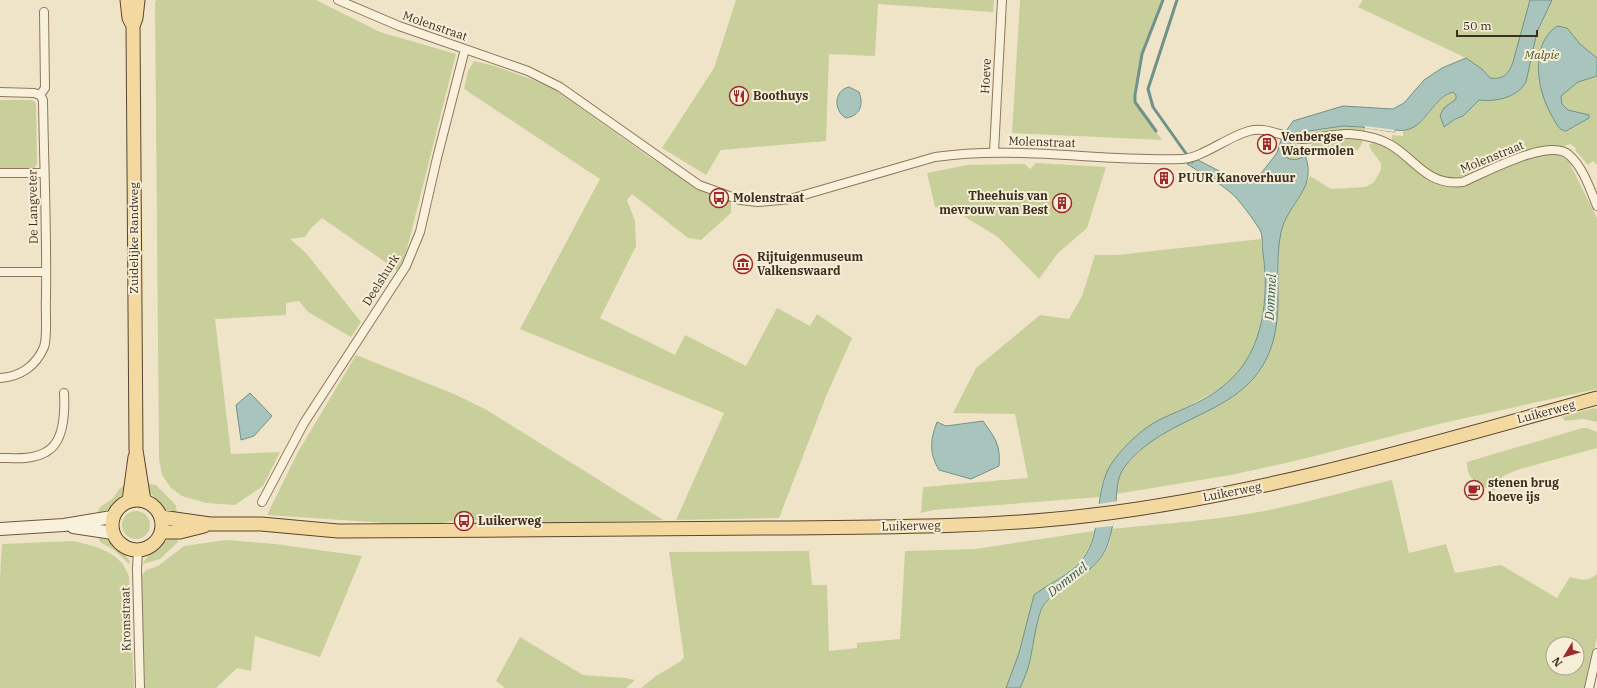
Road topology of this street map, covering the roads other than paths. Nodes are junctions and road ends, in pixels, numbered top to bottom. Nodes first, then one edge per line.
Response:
1 (127, 0) edge
2 (138, 0) edge
3 (338, 0) edge
4 (1002, 0) edge
5 (44, 12) dead end
6 (133, 26) junction
7 (465, 49) junction
8 (0, 92) edge
9 (40, 95) junction
10 (994, 152) junction
11 (0, 173) edge
12 (44, 173) junction
13 (1597, 206) edge
14 (0, 272) edge
15 (46, 272) junction
16 (0, 378) edge
17 (64, 393) dead end
18 (1597, 398) edge
19 (136, 450) junction
20 (0, 458) edge
21 (129, 501) junction
22 (144, 501) junction
23 (262, 502) dead end
24 (112, 517) junction
25 (161, 517) junction
26 (210, 524) junction
27 (64, 525) junction
28 (0, 529) edge
29 (161, 532) junction
30 (113, 533) junction
31 (138, 550) junction
32 (1597, 653) edge
33 (140, 688) edge
34 (1589, 688) edge

1 - 6 main road, Zuidelijke Randweg
2 - 6 main road, Zuidelijke Randweg
3 - 7 street, Molenstraat
4 - 10 street, Hoeve
5 - 9 street, De Langveter
6 - 19 main road, Zuidelijke Randweg
7 - 10 street, Molenstraat
7 - 23 street, Deelshurk
8 - 9 street
9 - 12 street, De Langveter
10 - 13 street, Molenstraat
11 - 12 street
12 - 15 street, De Langveter
14 - 15 street
15 - 16 street, De Langveter
17 - 20 street
18 - 26 main road, Luikerweg
19 - 21 main road, Zuidelijke Randweg
19 - 22 main road, Zuidelijke Randweg
21 - 22 main road
21 - 24 main road
22 - 25 main road
24 - 27 street
24 - 30 main road
25 - 26 main road, Luikerweg
25 - 29 main road
26 - 29 main road, Luikerweg
27 - 28 street
27 - 30 street
29 - 31 main road
30 - 31 main road
31 - 33 street, Kromstraat
32 - 34 street

